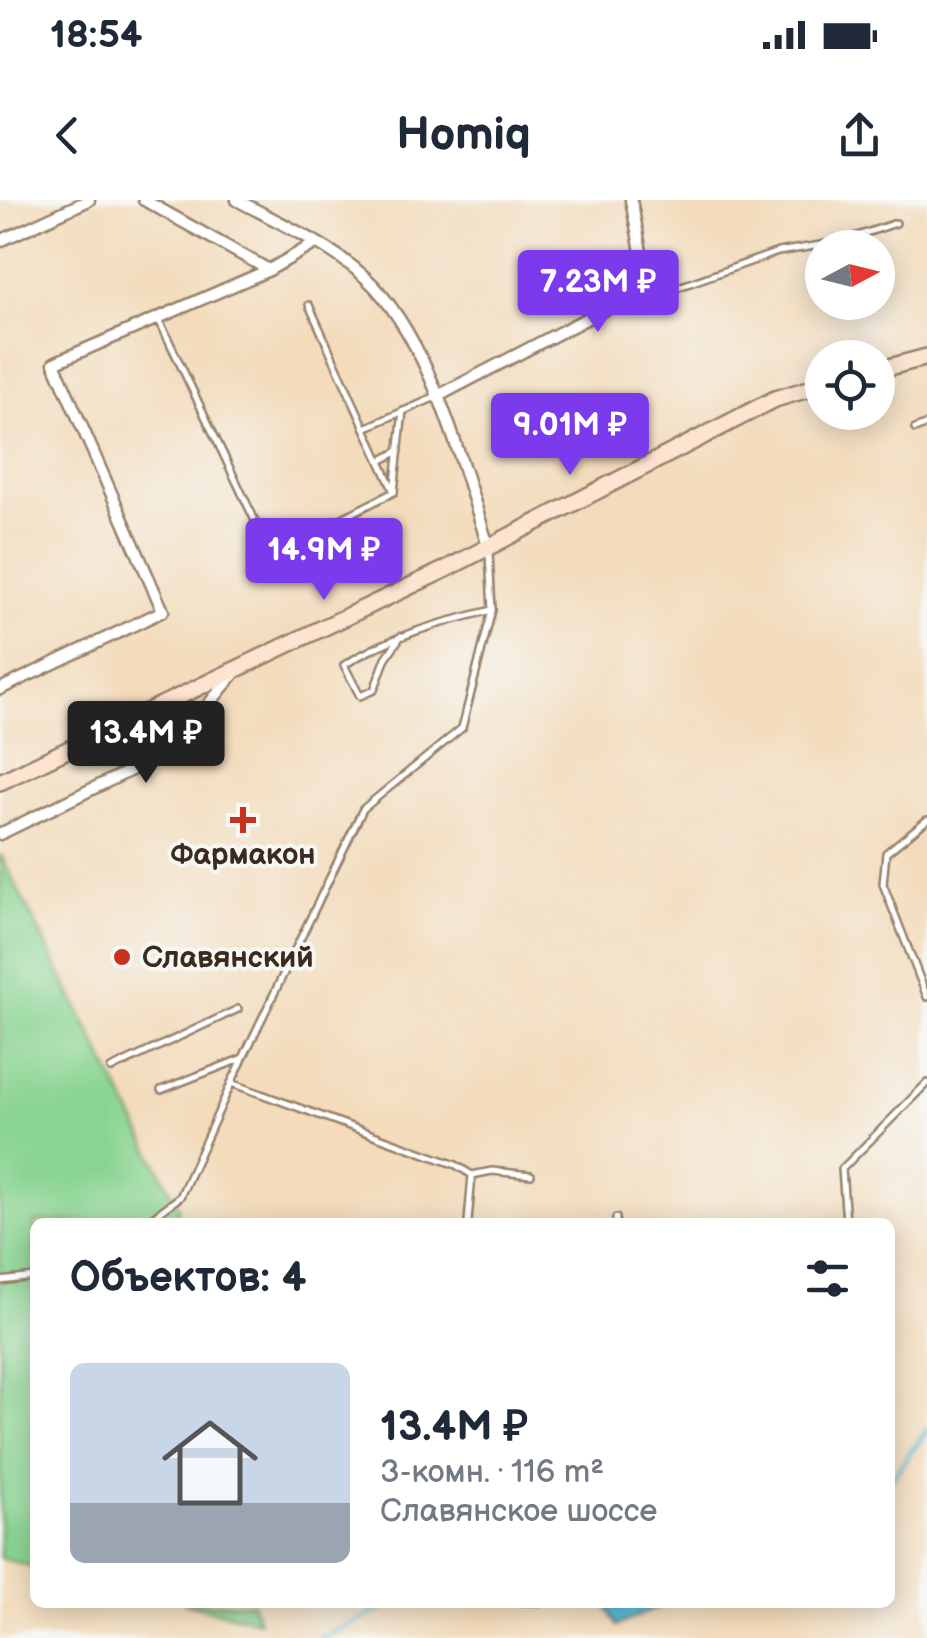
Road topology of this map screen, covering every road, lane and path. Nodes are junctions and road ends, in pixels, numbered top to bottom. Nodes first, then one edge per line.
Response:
1 (89, 200) edge
2 (144, 200) edge
3 (238, 200) edge
4 (632, 200) edge
5 (896, 224) dead end
6 (0, 242) edge
7 (316, 243) junction
8 (269, 270) junction
9 (628, 297) junction
10 (309, 305) dead end
11 (158, 318) junction
12 (927, 357) edge
13 (895, 365) edge
14 (805, 391) edge
15 (436, 397) junction
16 (403, 411) junction
17 (927, 424) edge
18 (365, 428) junction
19 (915, 429) dead end
20 (399, 451) junction
21 (380, 461) junction
22 (394, 492) junction
23 (488, 546) junction
24 (492, 610) junction
25 (401, 636) junction
26 (238, 670) junction
27 (0, 690) edge
28 (0, 782) edge
29 (927, 820) edge
30 (0, 834) edge
31 (927, 997) edge
32 (238, 1009) dead end
33 (243, 1058) junction
34 (110, 1070) dead end
35 (232, 1083) junction
36 (926, 1086) edge
37 (162, 1090) dead end
38 (532, 1174) dead end
39 (472, 1175) junction
40 (151, 1218) edge
41 (468, 1218) edge
42 (846, 1218) edge
43 (30, 1278) edge
44 (0, 1281) edge

1 - 6 street
2 - 8 street
3 - 7 street
4 - 9 street
5 - 9 lane
7 - 8 street
7 - 15 street
8 - 11 street
9 - 15 street
10 - 18 lane
11 - 22 lane
11 - 27 street
12 - 13 main road
14 - 23 main road
15 - 16 lane
15 - 23 street
16 - 18 lane
16 - 20 lane
17 - 19 lane
18 - 21 lane
20 - 21 lane
20 - 22 lane
21 - 22 lane
23 - 24 lane
23 - 26 main road
24 - 25 lane
24 - 33 lane
25 - 25 lane
26 - 28 main road
26 - 30 street
29 - 31 lane
32 - 34 lane
33 - 35 lane
33 - 37 lane
35 - 39 lane
35 - 40 lane
36 - 42 lane
38 - 39 lane
39 - 41 lane
43 - 44 lane

